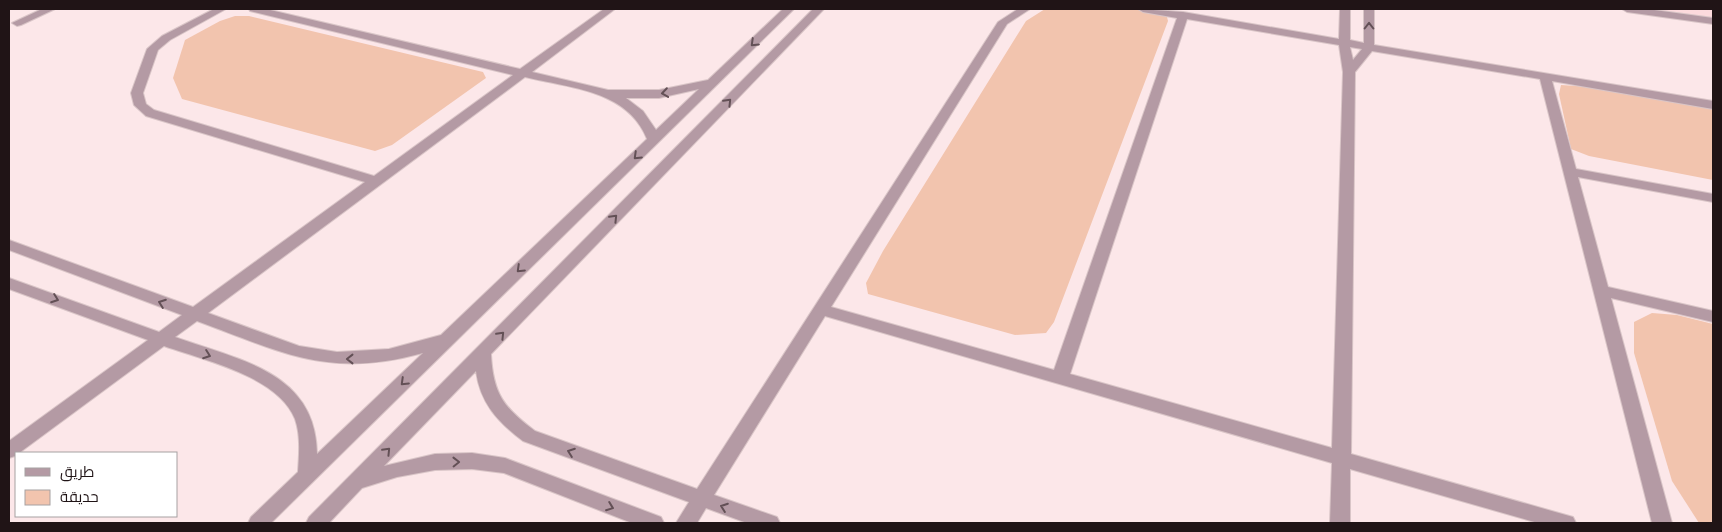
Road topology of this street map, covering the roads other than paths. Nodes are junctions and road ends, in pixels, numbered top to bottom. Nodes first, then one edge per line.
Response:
1 (28, 9) edge
2 (50, 9) edge
3 (221, 9) edge
4 (254, 9) edge
5 (610, 9) edge
6 (789, 9) edge
7 (819, 9) edge
8 (1025, 9) edge
9 (1143, 9) edge
10 (1345, 9) edge
11 (1369, 9) edge
12 (1627, 9) edge
13 (1183, 16) junction
14 (1713, 22) edge
15 (13, 25) edge
16 (1344, 43) junction
17 (1369, 47) junction
18 (1350, 72) junction
19 (522, 73) junction
20 (1545, 76) junction
21 (713, 82) junction
22 (608, 94) junction
23 (1713, 105) edge
24 (654, 140) junction
25 (1570, 172) junction
26 (376, 181) junction
27 (1713, 198) edge
28 (9, 246) edge
29 (9, 283) edge
30 (1601, 291) junction
31 (820, 309) junction
32 (193, 314) junction
33 (1713, 316) edge
34 (161, 338) junction
35 (448, 338) junction
36 (483, 353) junction
37 (1060, 378) junction
38 (9, 451) edge
39 (1341, 459) junction
40 (307, 475) junction
41 (357, 482) junction
42 (701, 499) junction
43 (258, 523) edge
44 (316, 523) edge
45 (654, 523) edge
46 (686, 523) edge
47 (770, 523) edge
48 (1340, 523) edge
49 (1566, 523) edge
50 (1662, 523) edge

1 - 15 street
2 - 15 street
3 - 26 street
4 - 19 street
5 - 19 street
6 -> 21 street
36 -> 7 street
8 - 31 street
9 - 13 street
10 - 16 street
17 -> 11 street
12 - 14 street
13 - 16 street
13 - 37 street
16 - 17 street
16 - 18 street
17 - 18 street
17 - 20 street
18 - 39 street
19 - 22 street
19 - 26 street
20 - 23 street
20 - 25 street
21 -> 22 street
21 - 24 street
22 - 24 street
24 -> 35 street
25 - 27 street
25 - 30 street
26 - 32 street
32 -> 28 street
29 -> 34 street
30 - 33 street
30 - 50 street
31 - 37 street
31 - 42 street
32 - 34 street
35 -> 32 street
34 - 38 street
34 -> 40 street
35 -> 40 street
41 -> 36 street
42 -> 36 street
37 - 39 street
39 - 48 street
39 - 49 street
40 - 43 street
41 - 44 street
41 -> 45 street
42 - 46 street
47 -> 42 street

